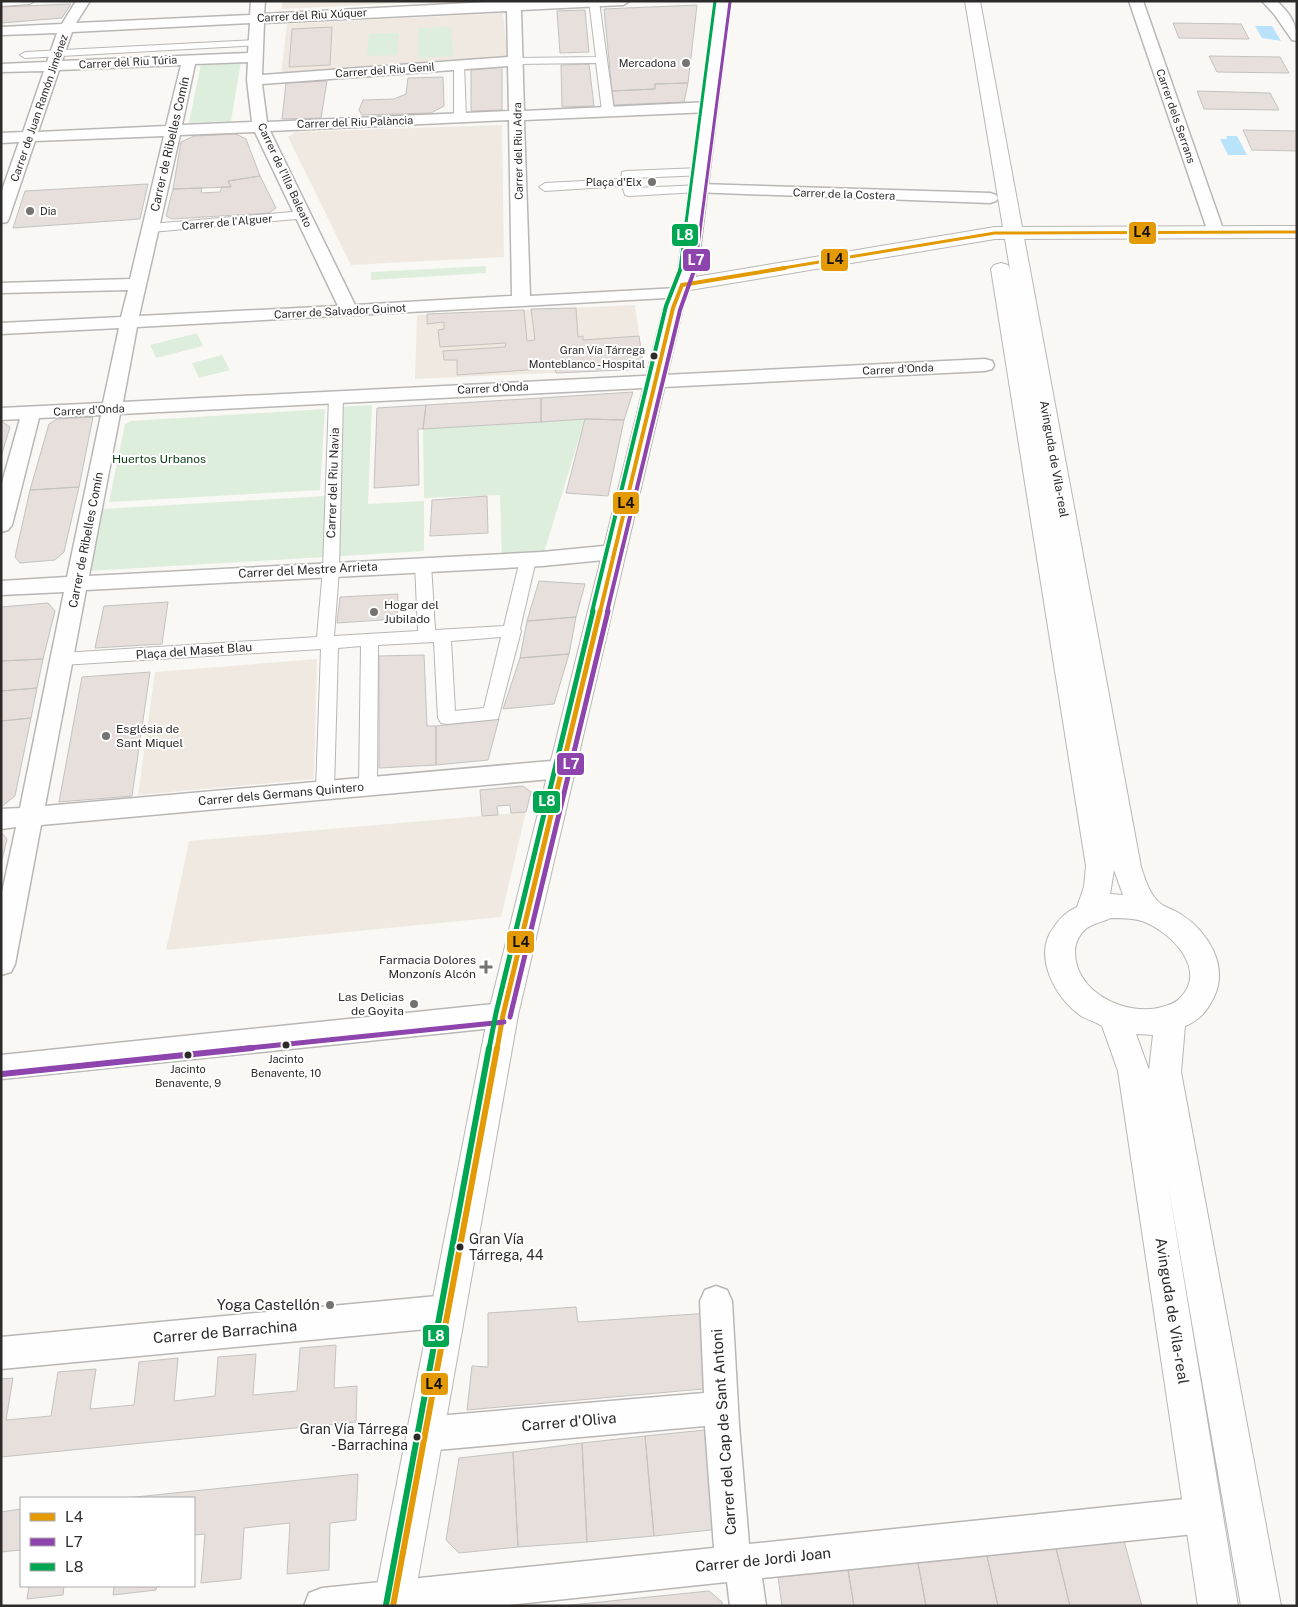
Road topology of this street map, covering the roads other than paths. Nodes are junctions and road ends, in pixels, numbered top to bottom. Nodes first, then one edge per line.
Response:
1 (30, 1) edge
2 (83, 1) edge
3 (258, 1) edge
4 (623, 1) edge
5 (723, 1) edge
6 (957, 1) edge
7 (972, 1) edge
8 (1136, 1) edge
9 (1269, 1) edge
10 (6, 2) edge
11 (594, 2) edge
12 (514, 4) edge
13 (257, 18) junction
14 (66, 28) junction
15 (1, 31) edge
16 (1297, 37) edge
17 (256, 50) junction
18 (25, 55) dead end
19 (55, 60) junction
20 (189, 60) junction
21 (601, 60) junction
22 (516, 61) junction
23 (459, 65) junction
24 (1, 68) edge
25 (254, 80) junction
26 (710, 107) junction
27 (608, 111) junction
28 (517, 115) junction
29 (460, 118) junction
30 (977, 119) dead end
31 (260, 126) junction
32 (173, 130) junction
33 (29, 136) junction
34 (1, 138) edge
35 (986, 178) dead end
36 (700, 183) junction
37 (545, 187) dead end
38 (304, 215) junction
39 (1, 218) edge
40 (997, 219) junction
41 (151, 228) junction
42 (1216, 232) junction
43 (1297, 232) edge
44 (138, 284) junction
45 (1, 288) edge
46 (680, 289) junction
47 (521, 301) junction
48 (349, 310) junction
49 (130, 322) junction
50 (1, 329) edge
51 (985, 364) dead end
52 (656, 380) junction
53 (336, 397) junction
54 (112, 408) junction
55 (31, 412) junction
56 (1, 414) edge
57 (1, 525) edge
58 (614, 552) junction
59 (528, 560) junction
60 (423, 564) junction
61 (331, 569) junction
62 (77, 584) junction
63 (1, 588) edge
64 (513, 631) junction
65 (434, 636) junction
66 (370, 640) junction
67 (328, 642) junction
68 (62, 659) junction
69 (562, 769) junction
70 (368, 786) junction
71 (325, 790) junction
72 (31, 816) junction
73 (1, 819) edge
74 (1090, 911) junction
75 (1150, 912) junction
76 (1, 964) edge
77 (503, 1015) junction
78 (1115, 1018) junction
79 (1170, 1020) junction
80 (1, 1067) edge
81 (716, 1300) dead end
82 (448, 1311) junction
83 (1, 1353) edge
84 (712, 1409) dead end
85 (425, 1434) junction
86 (1204, 1515) junction
87 (738, 1563) junction
88 (394, 1602) edge
89 (322, 1606) edge
90 (748, 1606) edge
91 (1218, 1606) edge
92 (1260, 1606) edge

1 - 10 street
2 - 14 street, Carrer de Juan Ramón Jiménez
3 - 13 street, Carrer de l'Illa Baleato
4 - 11 street, Carrer del Riu Xúquer
5 - 26 main road
6 - 30 main road
7 - 40 main road, Avinguda de Vila-real
8 - 42 street, Carrer dels Serrans
9 - 16 street
11 - 12 street, Carrer del Riu Xúquer
11 - 21 street
12 - 13 street, Carrer del Riu Xúquer
12 - 22 street, Carrer del Riu Adra
13 - 14 street, Carrer del Riu Xúquer
13 - 17 street, Carrer de l'Illa Baleato
14 - 15 street, Carrer del Riu Xúquer
14 - 19 street, Carrer de Juan Ramón Jiménez
17 - 19 street
17 - 20 street, Carrer del Riu Túria
17 - 25 street, Carrer de l'Illa Baleato
18 - 19 street
19 - 20 street, Carrer del Riu Túria
19 - 24 street, Carrer del Riu Túria
19 - 33 street, Carrer de Juan Ramón Jiménez
20 - 32 street, Carrer de Ribelles Comín
21 - 22 street
21 - 27 street
22 - 23 street, Carrer del Riu Genil
22 - 28 street, Carrer del Riu Adra
23 - 25 street, Carrer del Riu Genil
23 - 29 street
25 - 31 street, Carrer de l'Illa Baleato
26 - 27 street, Carrer del Riu Palància
26 - 36 main road
27 - 28 street, Carrer del Riu Palància
28 - 29 street, Carrer del Riu Palància
28 - 47 street, Carrer del Riu Adra
29 - 31 street, Carrer del Riu Palància
31 - 32 street, Carrer del Riu Palància
31 - 38 street, Carrer de l'Illa Baleato
32 - 33 street, Carrer del Riu Palància
32 - 41 street, Carrer de Ribelles Comín
33 - 34 street, Carrer del Riu Palància
33 - 39 street, Carrer de Juan Ramón Jiménez
35 - 40 main road, Avinguda de Vila-real
36 - 37 street
36 - 40 street, Carrer de la Costera
36 - 46 main road
38 - 41 street, Carrer de l'Alguer
38 - 48 street, Carrer de l'Illa Baleato
40 - 42 main road, Carrer de Salvador Guinot
40 - 46 main road, Carrer de Salvador Guinot
40 - 74 main road, Avinguda de Vila-real
40 - 75 main road, Avinguda de Vila-real
41 - 44 street, Carrer de Ribelles Comín
42 - 43 main road, Carrer de Salvador Guinot
44 - 45 street
44 - 49 street, Carrer de Ribelles Comín
46 - 47 street, Carrer de Salvador Guinot
46 - 52 main road
47 - 48 street, Carrer de Salvador Guinot
48 - 49 street, Carrer de Salvador Guinot
49 - 50 street, Carrer de Salvador Guinot
49 - 54 street, Carrer de Ribelles Comín
51 - 52 street, Carrer d'Onda
52 - 53 street, Carrer d'Onda
52 - 58 main road
53 - 54 street, Carrer d'Onda
53 - 61 street, Carrer del Riu Navia
54 - 55 street, Carrer d'Onda
54 - 62 street, Carrer de Ribelles Comín
55 - 56 street, Carrer d'Onda
55 - 57 street
58 - 59 street, Carrer del Mestre Arrieta
58 - 69 main road
59 - 60 street, Carrer del Mestre Arrieta
59 - 64 street
60 - 61 street, Carrer del Mestre Arrieta
60 - 65 street
61 - 62 street, Carrer del Mestre Arrieta
61 - 67 street
62 - 63 street, Carrer del Mestre Arrieta
62 - 68 street, Carrer de Ribelles Comín
64 - 65 street, Plaça del Maset Blau
64 - 65 street
65 - 66 street, Plaça del Maset Blau
66 - 67 street, Plaça del Maset Blau
66 - 70 street
67 - 68 street, Plaça del Maset Blau
67 - 71 street
68 - 72 street, Carrer de Ribelles Comín
69 - 70 street, Carrer dels Germans Quintero
69 - 77 main road
70 - 71 street, Carrer dels Germans Quintero
71 - 72 street, Carrer dels Germans Quintero
72 - 73 street, Carrer dels Germans Quintero
72 - 76 street, Carrer de Ribelles Comín
74 - 75 main road
74 - 78 main road
75 - 79 main road
77 - 80 street
77 - 82 main road
78 - 79 main road
78 - 86 main road, Avinguda de Vila-real
79 - 92 main road
81 - 87 street, Carrer del Cap de Sant Antoni
82 - 83 street, Carrer de Barrachina
82 - 85 main road
84 - 85 street, Carrer d'Oliva
85 - 88 main road
86 - 87 street, Carrer de Jordi Joan
86 - 91 main road, Avinguda de Vila-real
87 - 88 street, Carrer de Jordi Joan
87 - 90 street, Carrer del Cap de Sant Antoni
88 - 89 street, Carrer de Jordi Joan

